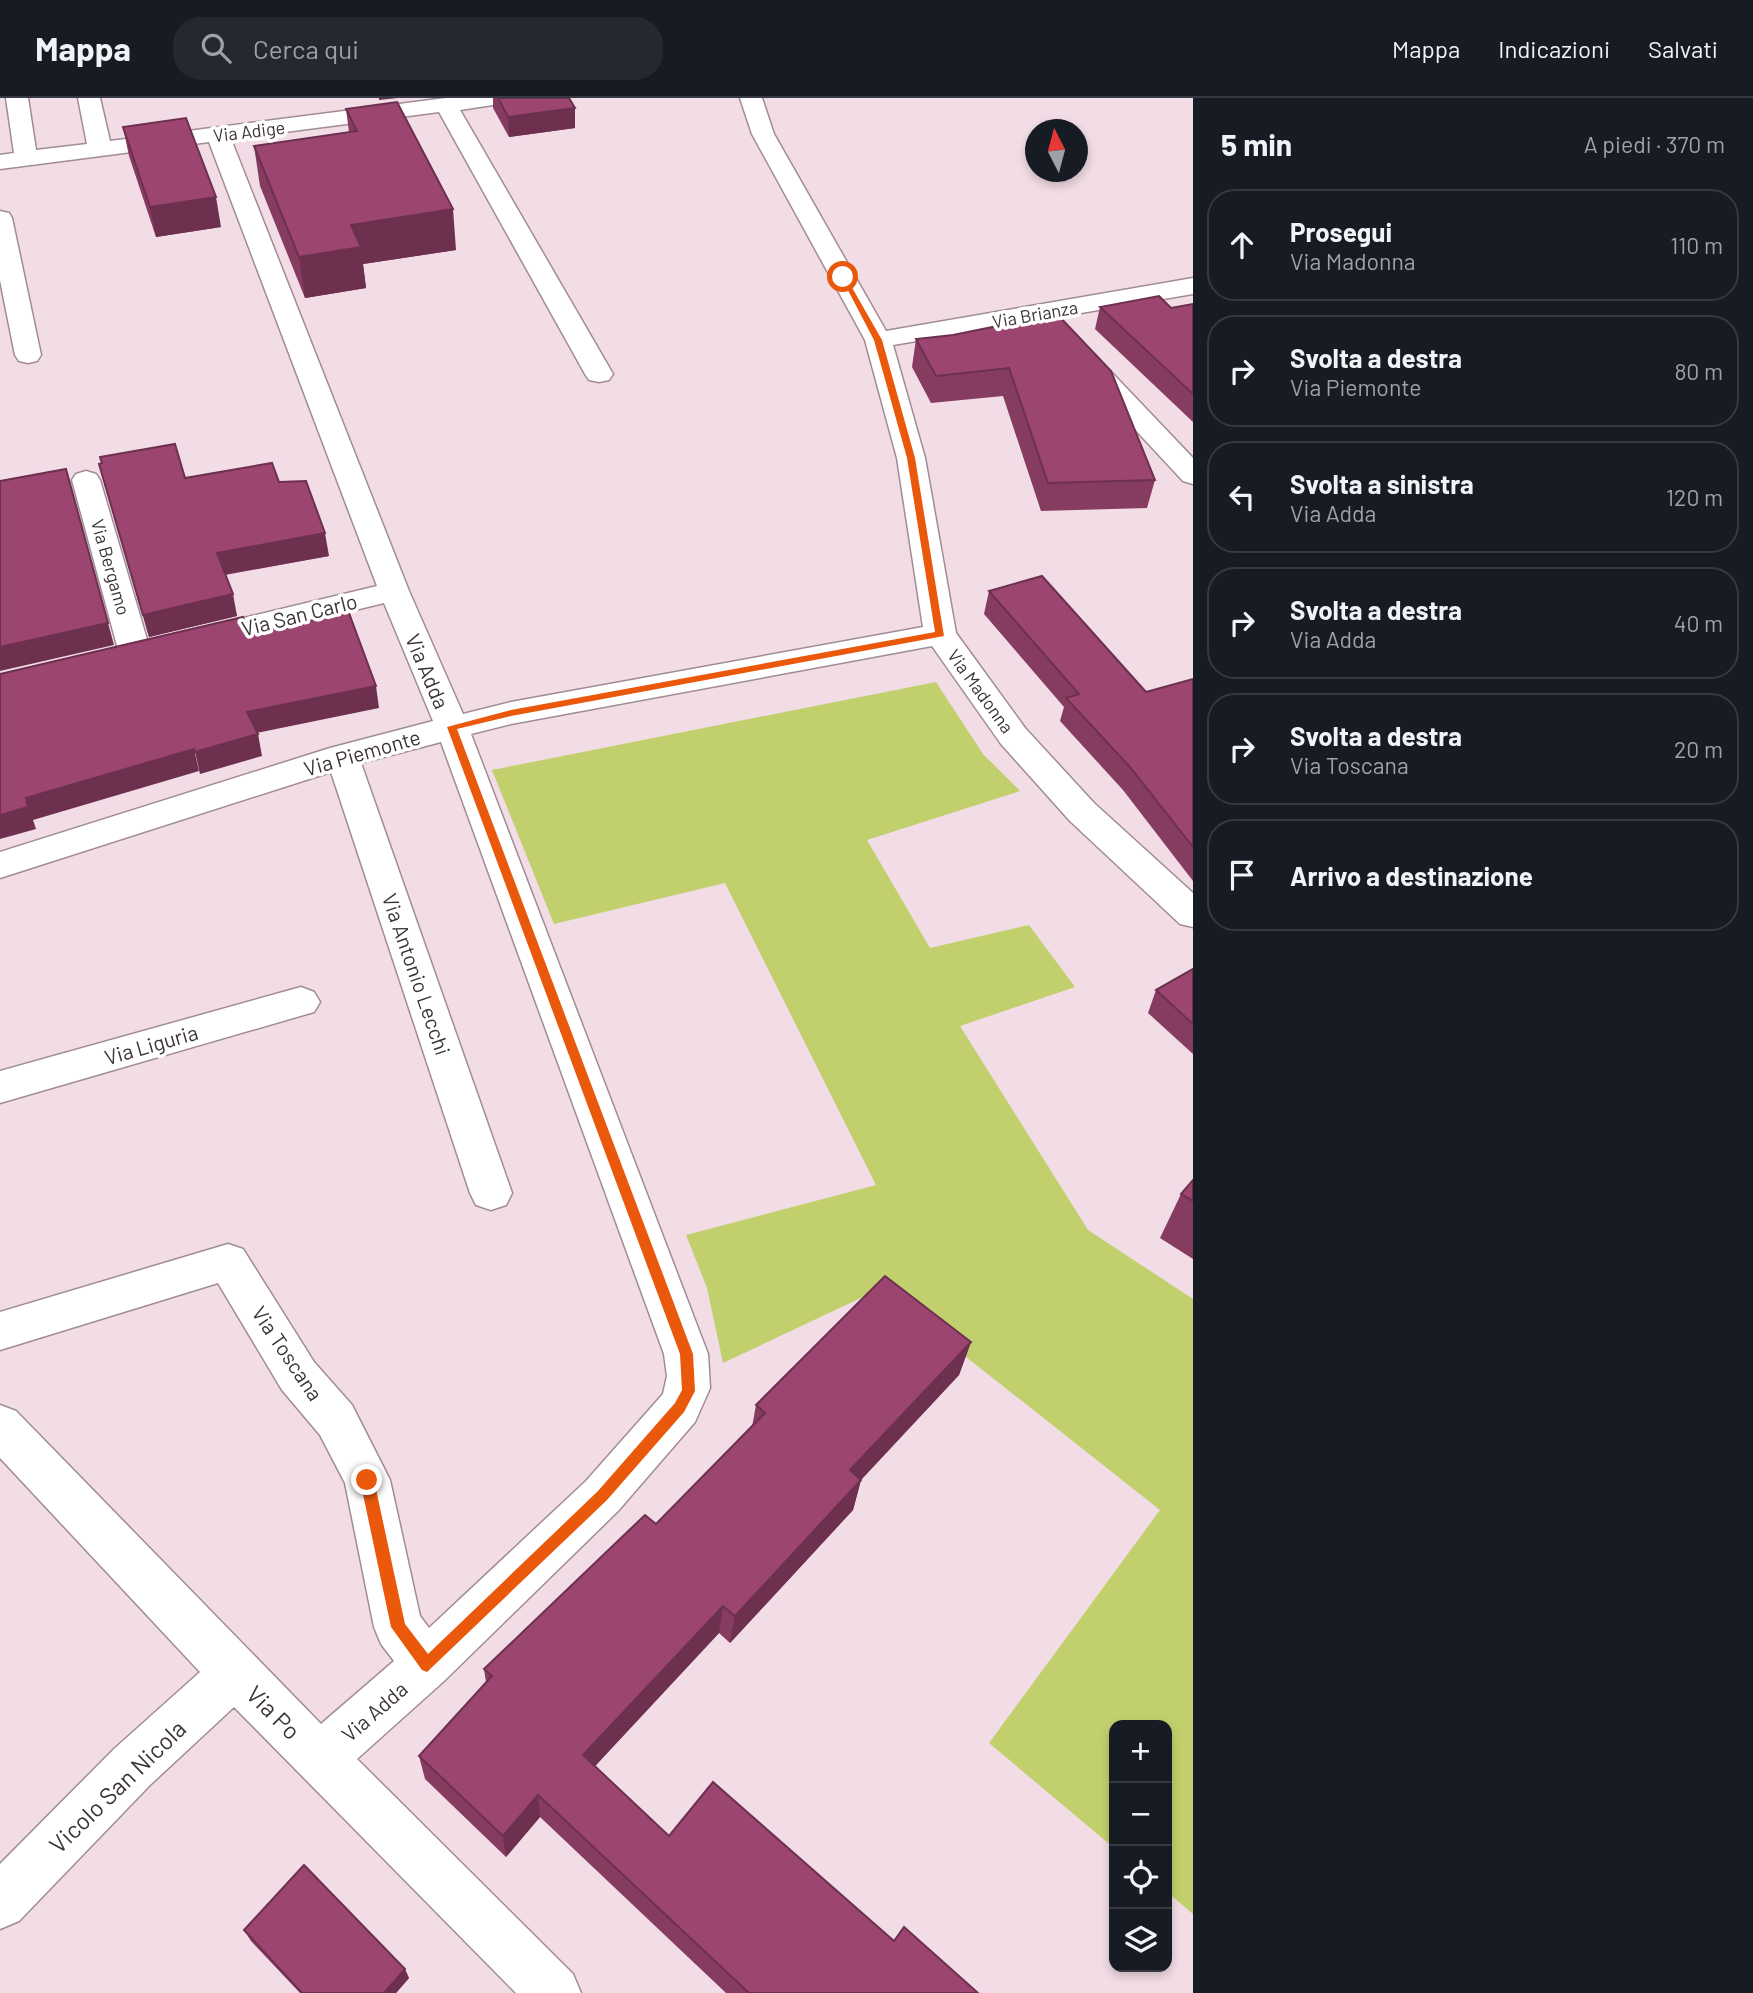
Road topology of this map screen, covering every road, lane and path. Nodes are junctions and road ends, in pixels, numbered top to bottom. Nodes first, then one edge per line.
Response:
1 (17, 98) edge
2 (89, 98) edge
3 (498, 98) edge
4 (751, 98) edge
5 (360, 107) edge
6 (448, 109) junction
7 (218, 135) junction
8 (100, 150) junction
9 (24, 151) dead end
10 (0, 162) edge
11 (0, 218) edge
12 (1193, 286) edge
13 (1042, 313) junction
14 (878, 340) junction
15 (28, 355) dead end
16 (599, 374) dead end
17 (1193, 475) edge
18 (86, 480) dead end
19 (394, 591) junction
20 (940, 634) junction
21 (144, 651) joint
22 (452, 727) junction
23 (342, 756) junction
24 (0, 865) edge
25 (1193, 914) edge
26 (301, 1002) dead end
27 (0, 1087) edge
28 (491, 1193) dead end
29 (0, 1331) edge
30 (0, 1426) edge
31 (427, 1664) junction
32 (235, 1673) junction
33 (321, 1758) junction
34 (0, 1902) edge
35 (554, 1993) edge

1 - 9 street
2 - 8 street
3 - 6 street, Via Adige
4 - 14 street, Via Madonna
5 - 6 street, Via Adige
5 - 7 street, Via Adige
6 - 16 street
7 - 8 street, Via Adige
7 - 19 street, Via Adda
8 - 10 street, Via Adige
11 - 15 street
12 - 13 street, Via Brianza
13 - 14 street, Via Brianza
13 - 17 street
14 - 20 street, Via Madonna
18 - 21 street, Via Bergamo
19 - 21 street, Via San Carlo
19 - 22 street, Via Adda
20 - 22 street, Via Piemonte
20 - 25 street, Via Madonna
22 - 23 street, Via Piemonte
22 - 31 street, Via Adda
23 - 24 street, Via Piemonte
23 - 28 street, Via Antonio Lecchi
26 - 27 street, Via Liguria
29 - 31 street, Via Toscana
30 - 32 street, Via Po
31 - 33 street, Via Adda
32 - 33 street, Via Po
32 - 34 street, Vicolo San Nicola
33 - 35 street, Via Po

